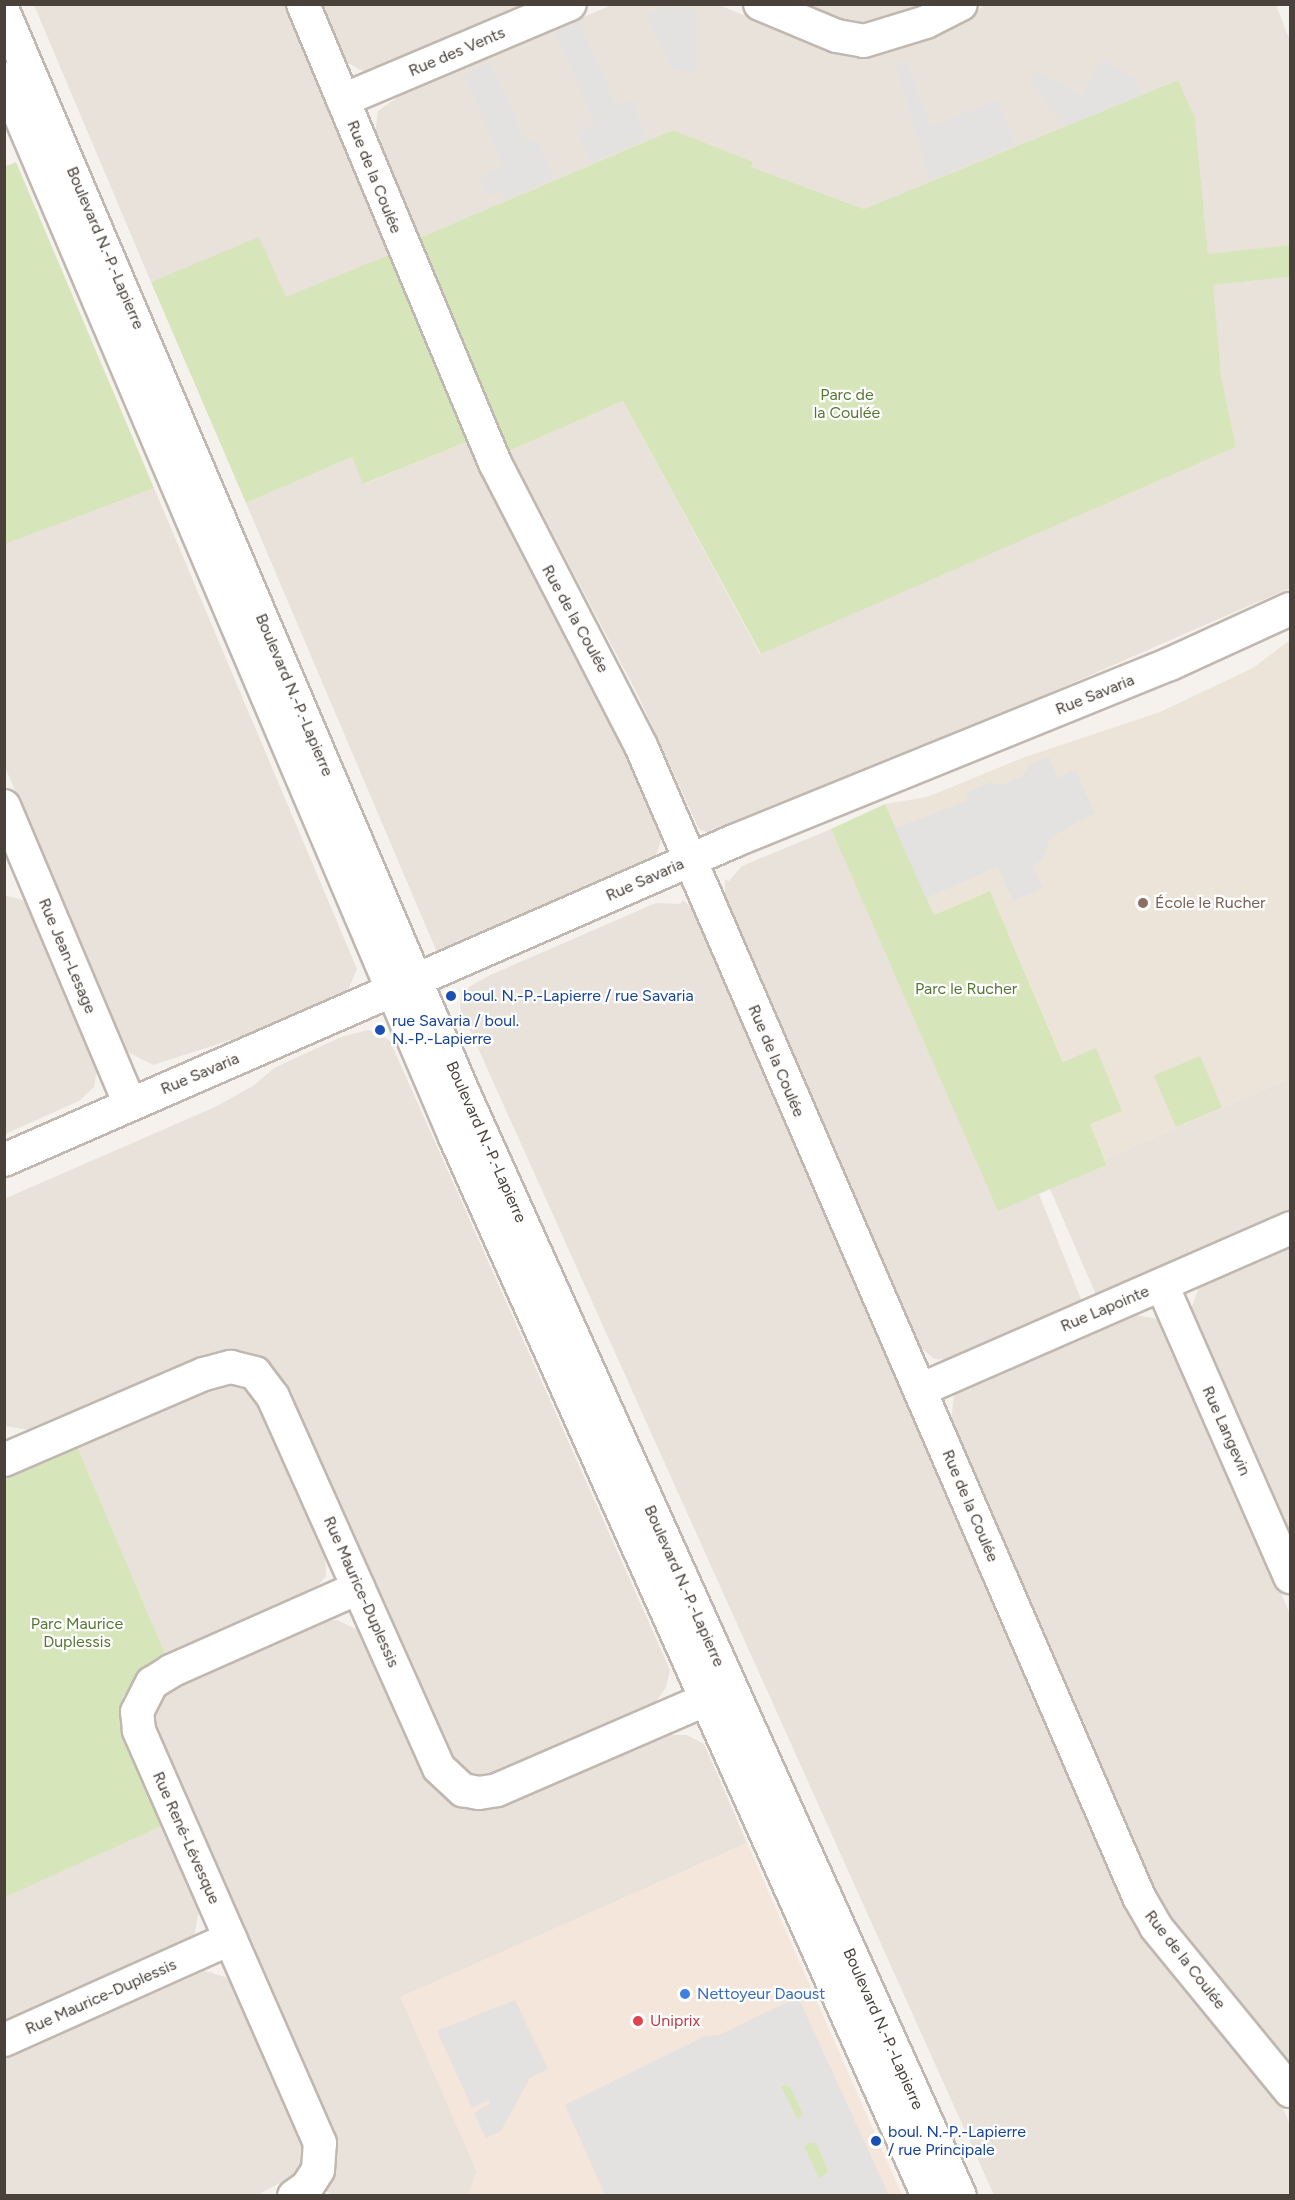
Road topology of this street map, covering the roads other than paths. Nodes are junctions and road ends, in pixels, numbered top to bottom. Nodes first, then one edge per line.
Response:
1 (303, 4) edge
2 (570, 4) edge
3 (759, 4) edge
4 (961, 4) edge
5 (4, 13) edge
6 (4, 78) edge
7 (343, 100) junction
8 (1290, 609) edge
9 (4, 806) edge
10 (690, 860) junction
11 (16, 868) edge
12 (403, 986) junction
13 (130, 1105) junction
14 (4, 1160) edge
15 (1290, 1228) edge
16 (1162, 1285) junction
17 (920, 1390) junction
18 (4, 1460) edge
19 (1290, 1577) edge
20 (358, 1588) junction
21 (718, 1695) junction
22 (230, 1939) junction
23 (4, 2040) edge
24 (1290, 2091) edge
25 (294, 2196) edge
26 (928, 2196) edge
27 (960, 2196) edge

1 - 7 street, Rue de la Coulée
2 - 7 street, Rue des Vents
3 - 4 street
5 - 12 street, Boulevard N.-P.-Lapierre
6 - 12 street, Boulevard N.-P.-Lapierre
7 - 10 street, Rue de la Coulée
8 - 10 street, Rue Savaria
9 - 11 street, Rue Jean-Lesage
10 - 12 street, Rue Savaria
10 - 17 street, Rue de la Coulée
11 - 13 street, Rue Jean-Lesage
12 - 13 street, Rue Savaria
12 - 21 street, Boulevard N.-P.-Lapierre
13 - 14 street, Rue Savaria
15 - 16 street, Rue Lapointe
16 - 17 street, Rue Lapointe
16 - 19 street, Rue Langevin
17 - 24 street, Rue de la Coulée
18 - 20 street, Rue Maurice-Duplessis
20 - 21 street, Rue Maurice-Duplessis
20 - 22 street, Rue René-Lévesque
21 - 26 street, Boulevard N.-P.-Lapierre
21 - 27 street, Boulevard N.-P.-Lapierre
22 - 23 street, Rue Maurice-Duplessis
22 - 25 street, Rue René-Lévesque

